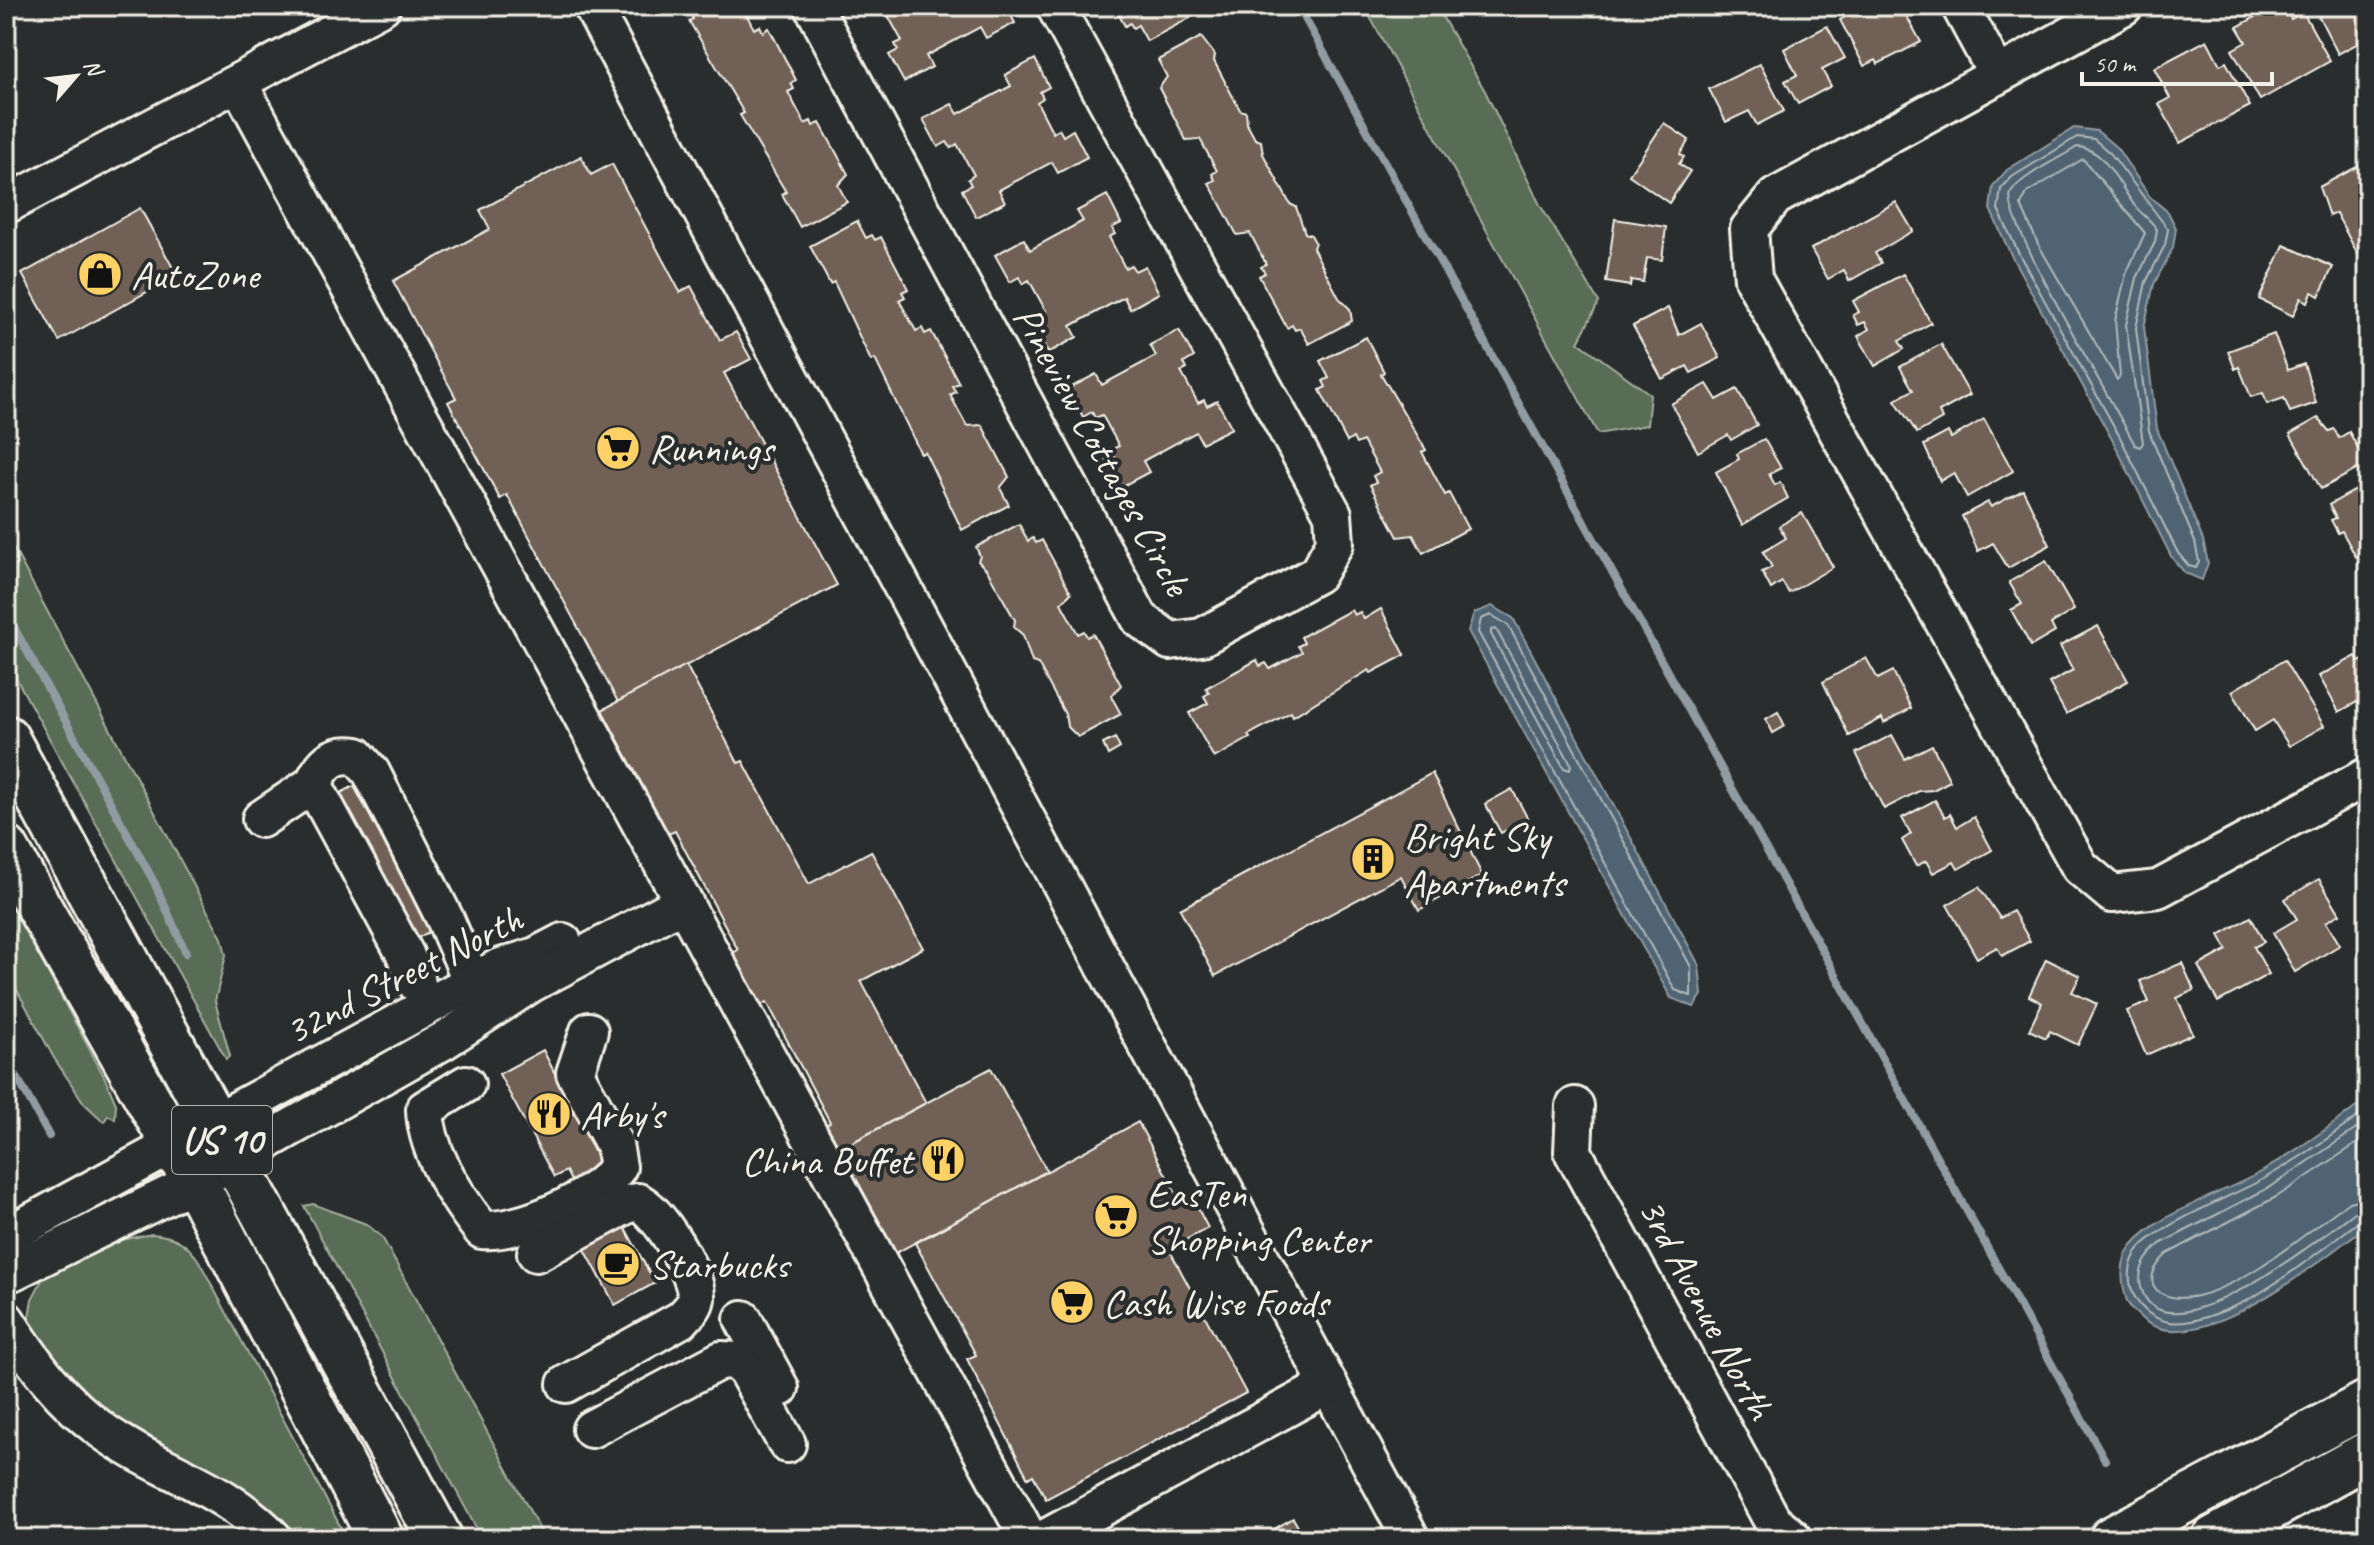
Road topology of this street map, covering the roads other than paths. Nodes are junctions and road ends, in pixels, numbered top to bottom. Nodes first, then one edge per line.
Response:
1 (382, 6) edge
2 (592, 6) edge
3 (813, 6) edge
4 (1055, 6) edge
5 (1960, 6) edge
6 (2124, 6) edge
7 (1997, 74) junction
8 (239, 84) junction
9 (6, 205) edge
10 (6, 738) edge
11 (2368, 776) edge
12 (313, 784) junction
13 (261, 819) dead end
14 (6, 849) edge
15 (679, 892) junction
16 (417, 984) dead end
17 (479, 998) junction
18 (589, 1031) dead end
19 (466, 1084) dead end
20 (1575, 1106) dead end
21 (213, 1123) junction
22 (173, 1144) junction
23 (233, 1160) junction
24 (195, 1182) junction
25 (6, 1236) edge
26 (536, 1253) dead end
27 (6, 1271) edge
28 (743, 1319) dead end
29 (6, 1320) edge
30 (566, 1384) dead end
31 (1329, 1385) junction
32 (2368, 1403) edge
33 (591, 1429) dead end
34 (2368, 1454) edge
35 (274, 1539) edge
36 (381, 1539) edge
37 (440, 1539) edge
38 (1029, 1539) edge
39 (1044, 1539) edge
40 (1411, 1539) edge
41 (1794, 1539) edge
42 (2112, 1539) edge
43 (2214, 1539) edge

1 - 8 street
2 - 31 street
3 - 4 street, Pineview Cottages Circle
5 - 7 street
6 - 7 street
7 - 11 street
8 - 9 street
8 - 15 street
10 - 21 main road, US 10
12 - 13 street
12 - 16 street
12 - 17 street
14 - 22 main road, US 10
15 - 17 street, 32nd Street North
15 - 38 street
17 - 21 street, 32nd Street North
17 - 23 street, 32nd Street North
18 - 19 street
20 - 41 street, 3rd Avenue North
21 - 22 street, 32nd Street North
21 - 23 main road, US 10
22 - 24 main road, US 10
22 - 25 street, 32nd Street North
23 - 24 street, 32nd Street North
23 - 37 main road, US 10
24 - 27 street, 32nd Street North
24 - 36 main road, US 10
26 - 30 street
28 - 33 street
29 - 35 street
31 - 39 street
31 - 40 street
32 - 42 main road
34 - 43 main road

